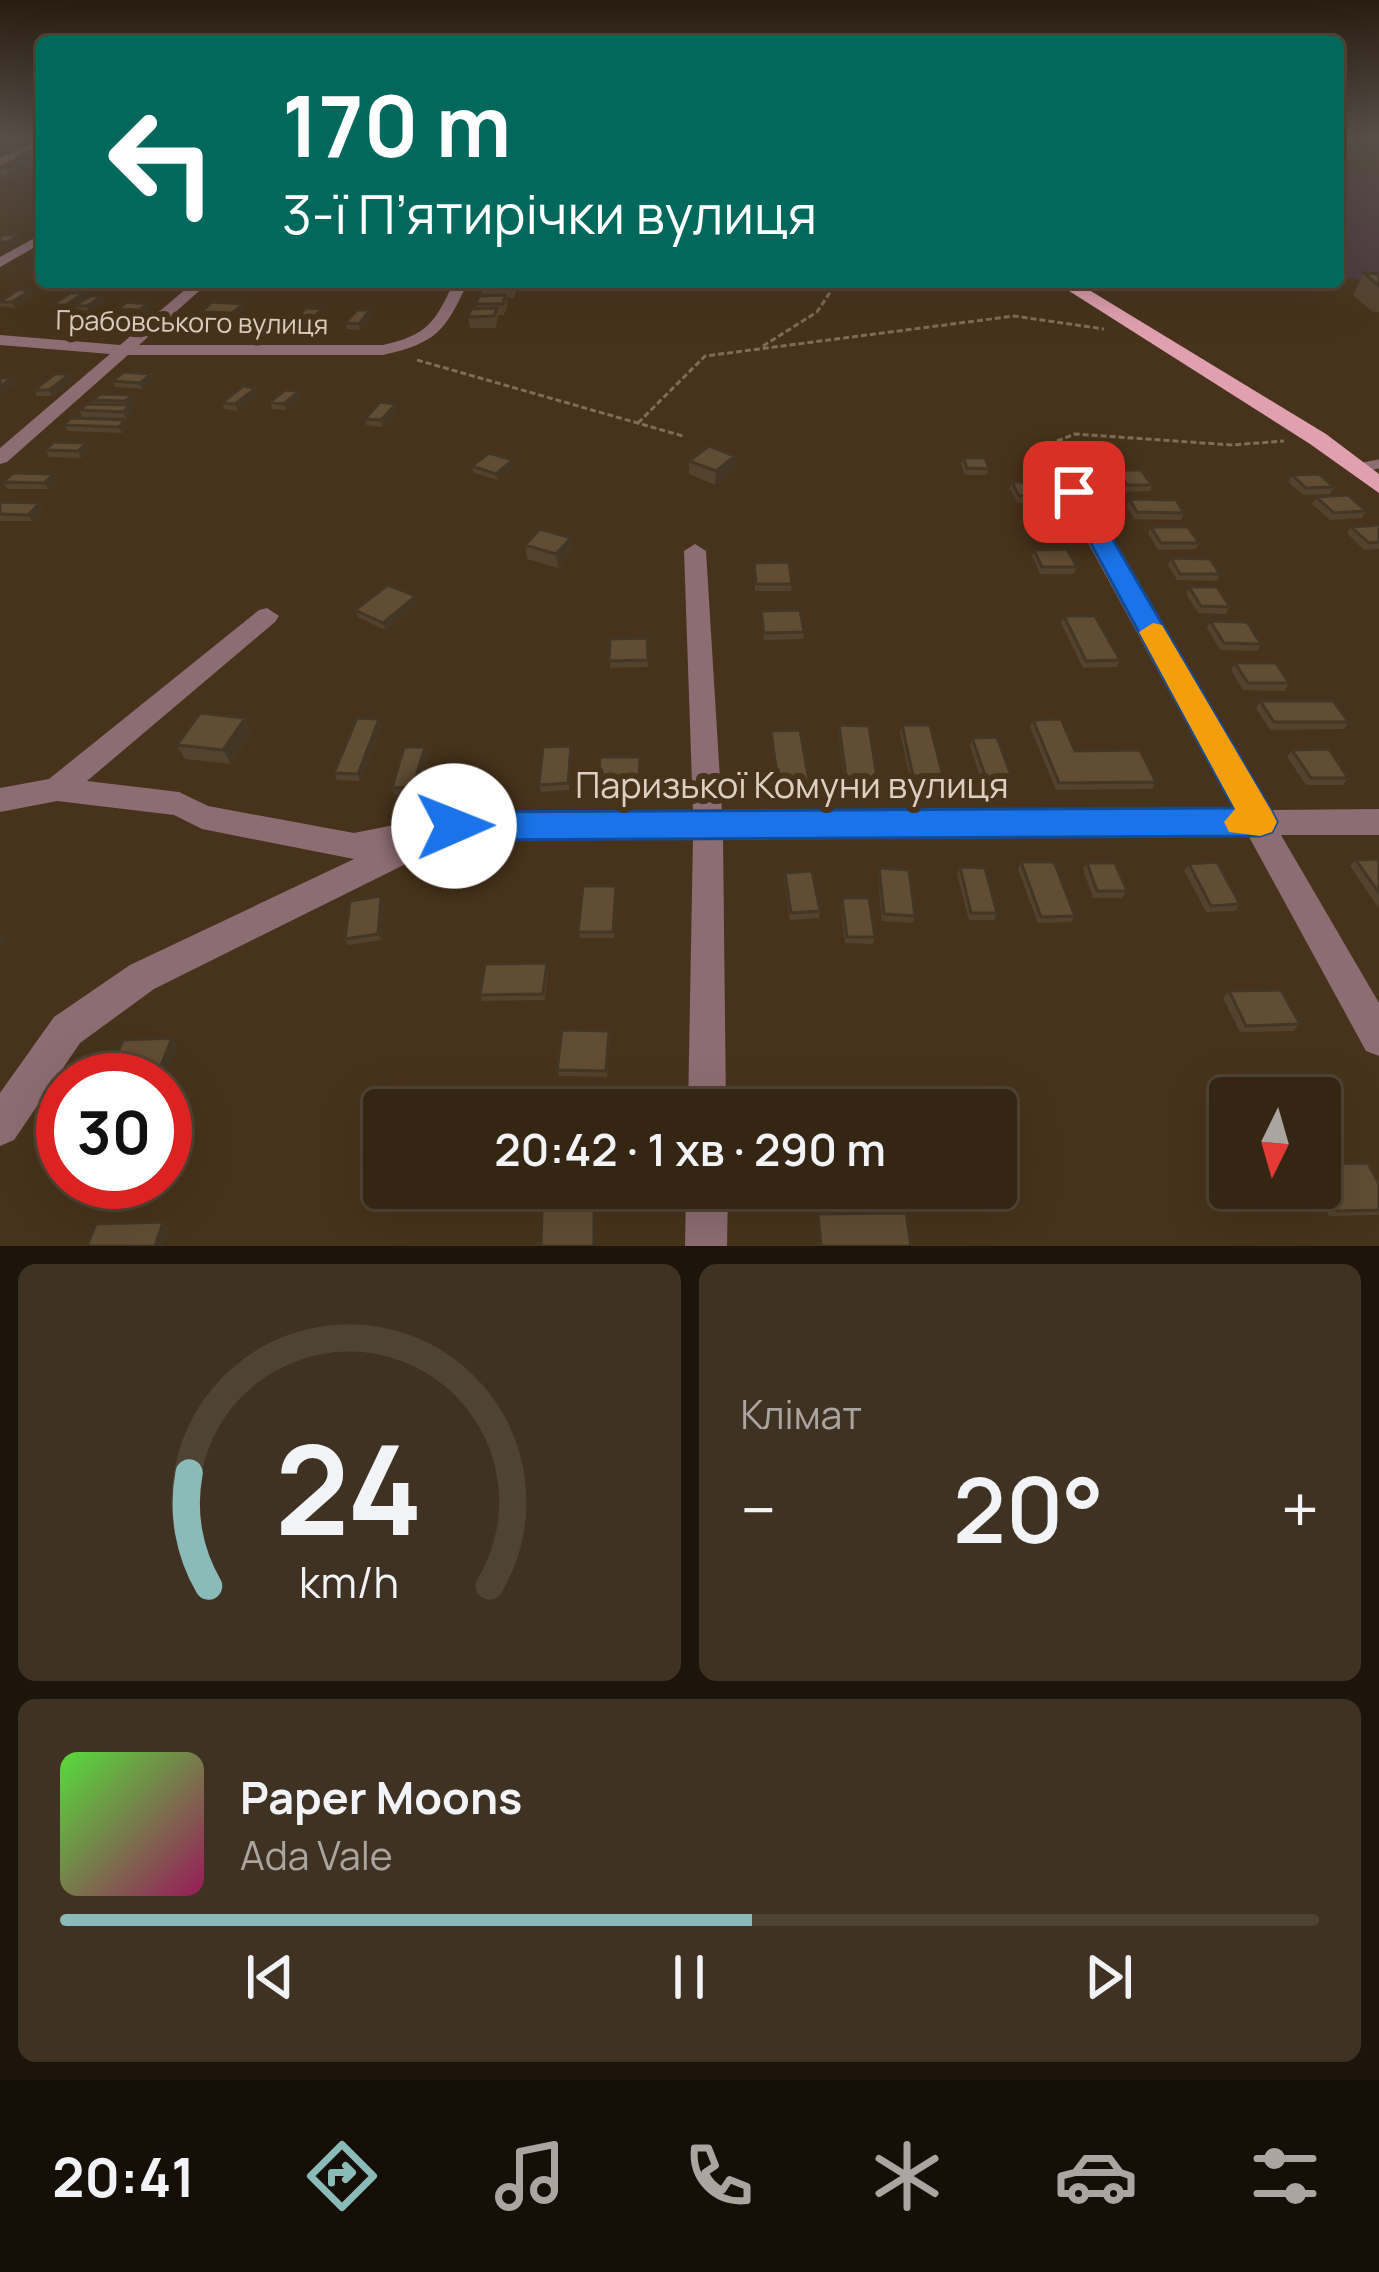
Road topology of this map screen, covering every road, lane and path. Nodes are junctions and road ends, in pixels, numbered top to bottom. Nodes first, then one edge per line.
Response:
1 (36, 242) edge
2 (0, 263) edge
3 (195, 288) edge
4 (457, 288) edge
5 (832, 288) edge
6 (1074, 288) edge
7 (1159, 338) junction
8 (0, 340) edge
9 (758, 349) junction
10 (123, 350) junction
11 (382, 350) junction
12 (638, 423) junction
13 (683, 436) dead end
14 (1318, 439) junction
15 (1049, 455) joint
16 (0, 458) edge
17 (1368, 466) edge
18 (1379, 486) edge
19 (694, 551) dead end
20 (267, 616) dead end
21 (58, 789) junction
22 (0, 800) edge
23 (1260, 822) junction
24 (1379, 822) edge
25 (708, 824) junction
26 (454, 826) junction
27 (1379, 1038) edge
28 (707, 1089) edge
29 (0, 1126) edge
30 (706, 1209) edge
31 (706, 1246) edge

1 - 2 street
3 - 10 street
4 - 11 street
5 - 9 path
6 - 7 main road
7 - 9 path
7 - 14 main road
8 - 10 street, Грабовського вулиця
9 - 12 path
10 - 11 street, Грабовського вулиця
10 - 16 street
11 - 12 path
12 - 13 path
14 - 15 path
14 - 17 main road
15 - 23 street
17 - 18 main road
19 - 25 street
20 - 21 street
21 - 22 street, Паризької Комуни вулиця
21 - 26 street, Паризької Комуни вулиця
23 - 24 street, Паризької Комуни вулиця
23 - 25 street, Паризької Комуни вулиця
23 - 27 street
25 - 26 street, Паризької Комуни вулиця
25 - 28 street
26 - 29 street
30 - 31 street

